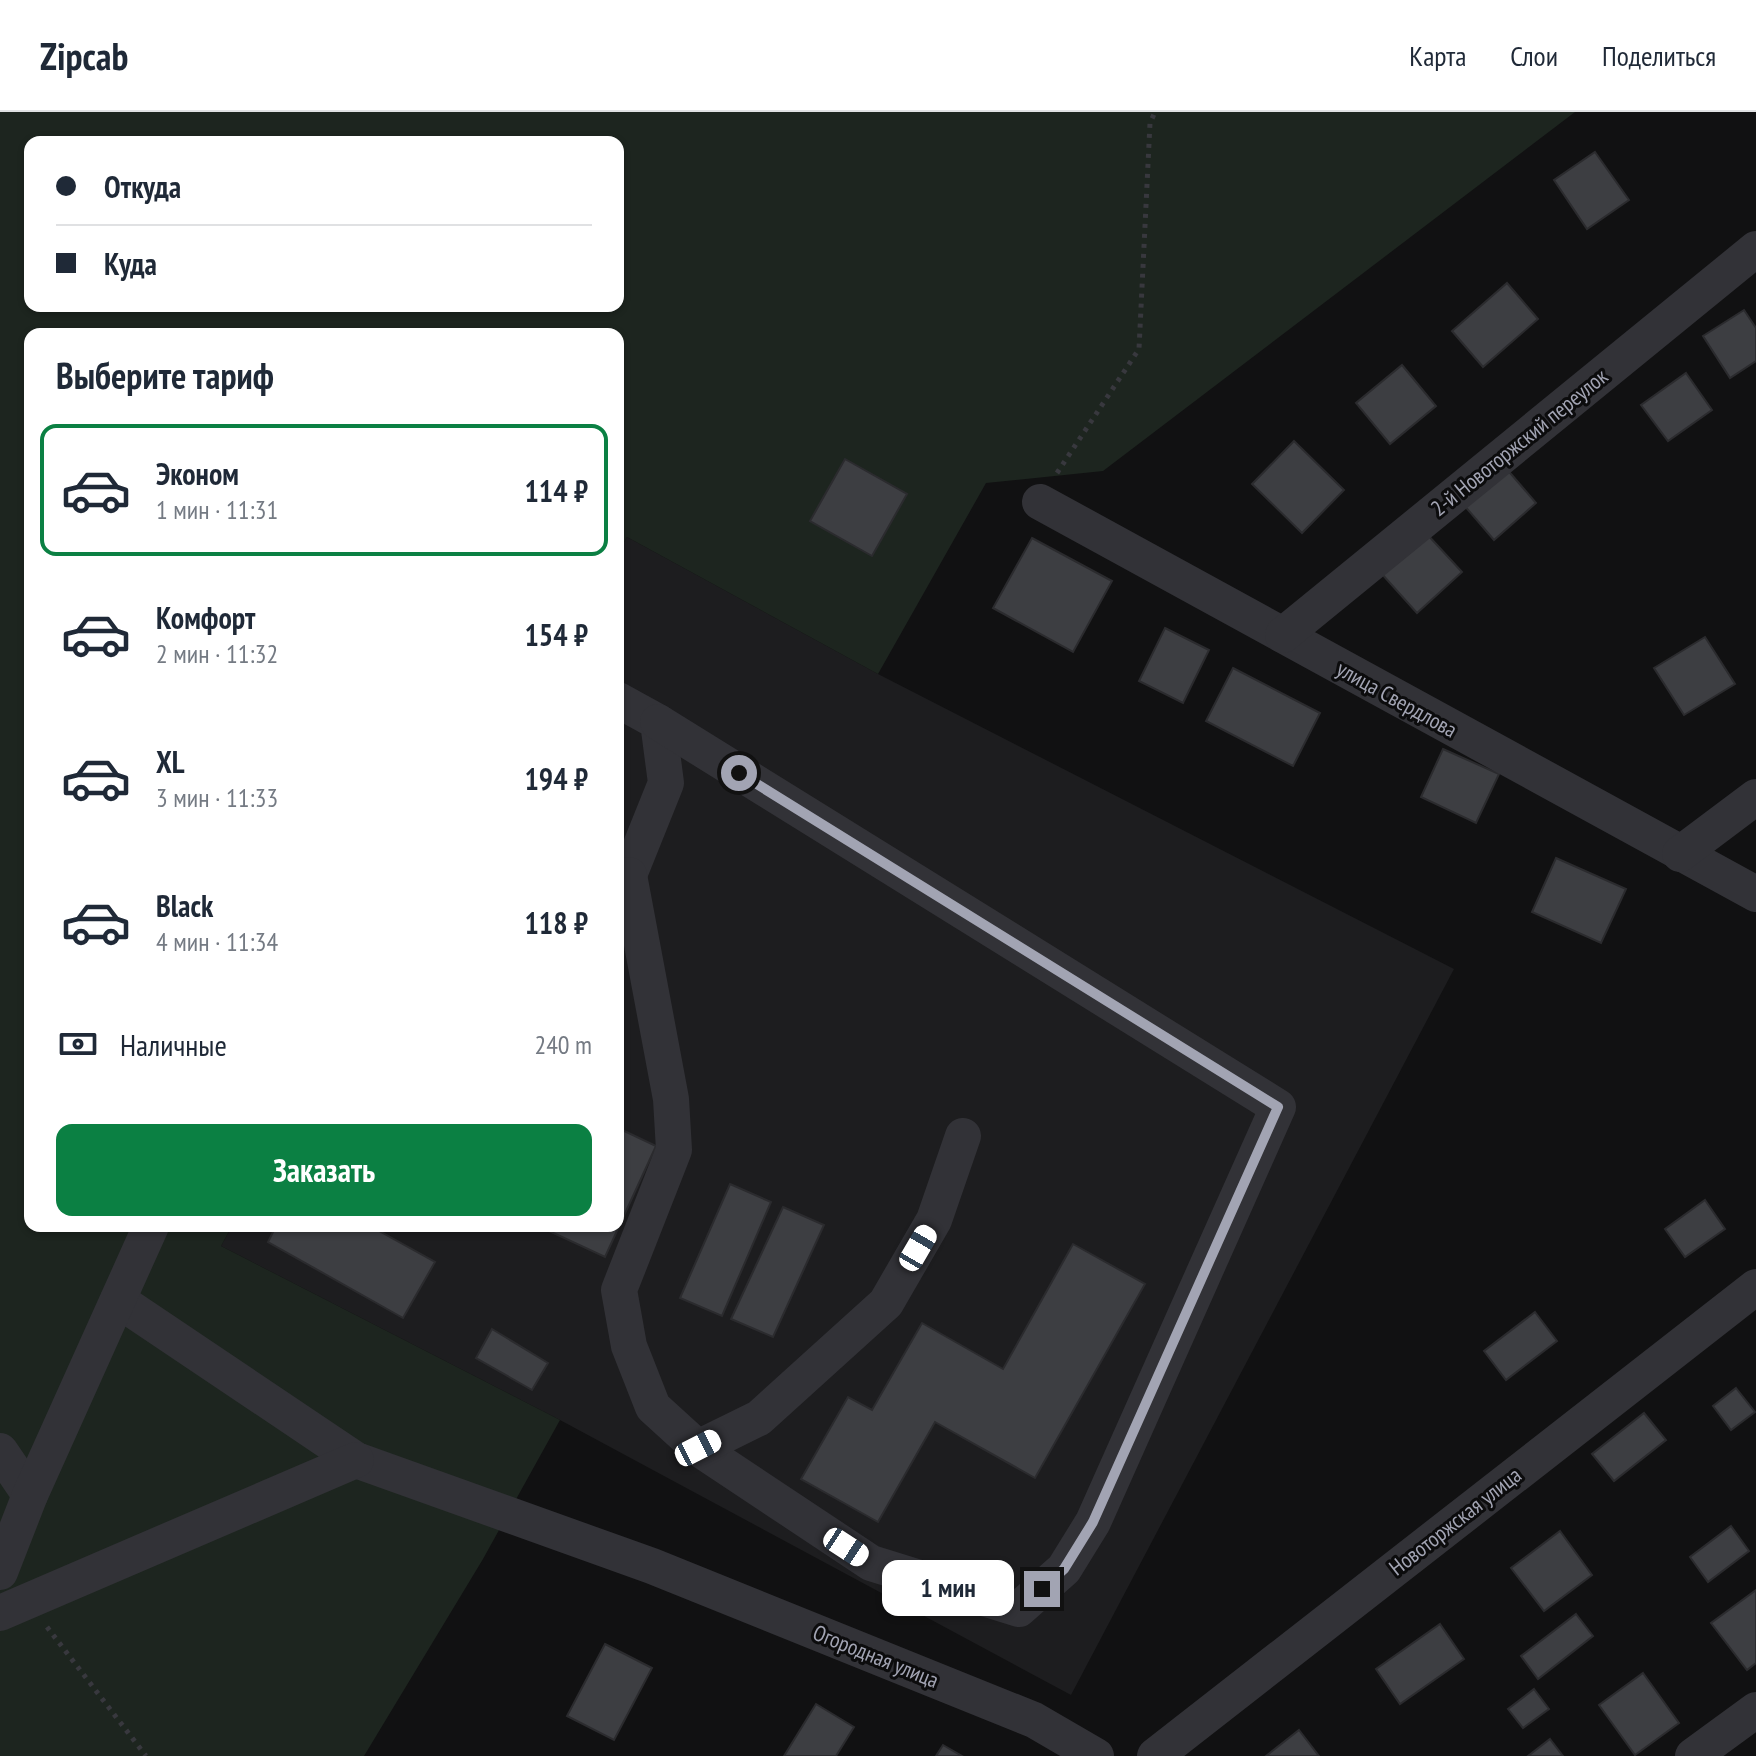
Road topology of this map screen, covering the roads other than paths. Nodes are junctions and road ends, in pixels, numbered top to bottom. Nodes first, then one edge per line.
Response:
1 (1756, 249) edge
2 (1040, 502) road end
3 (1283, 635) junction
4 (624, 703) edge
5 (658, 722) junction
6 (1756, 797) edge
7 (1680, 854) junction
8 (624, 884) edge
9 (1756, 894) edge
10 (963, 1136) dead end
11 (148, 1232) edge
12 (1756, 1287) edge
13 (118, 1300) junction
14 (698, 1448) junction
15 (0, 1451) edge
16 (356, 1460) junction
17 (30, 1495) junction
18 (0, 1572) edge
19 (13, 1607) edge
20 (1756, 1710) edge
21 (1096, 1756) edge
22 (1155, 1756) edge
23 (1693, 1756) edge

1 - 3 street, 2-й Новоторжский переулок
2 - 3 street, улица Свердлова
3 - 7 street, улица Свердлова
4 - 5 street
5 - 8 street
5 - 14 street
6 - 7 street
7 - 9 street, улица Свердлова
8 - 14 street
10 - 14 street
11 - 13 street
12 - 22 street, Новоторжская улица
13 - 16 street, Огородная улица
13 - 17 street
15 - 17 street
16 - 19 street
16 - 21 street, Огородная улица
17 - 18 street
20 - 23 street

